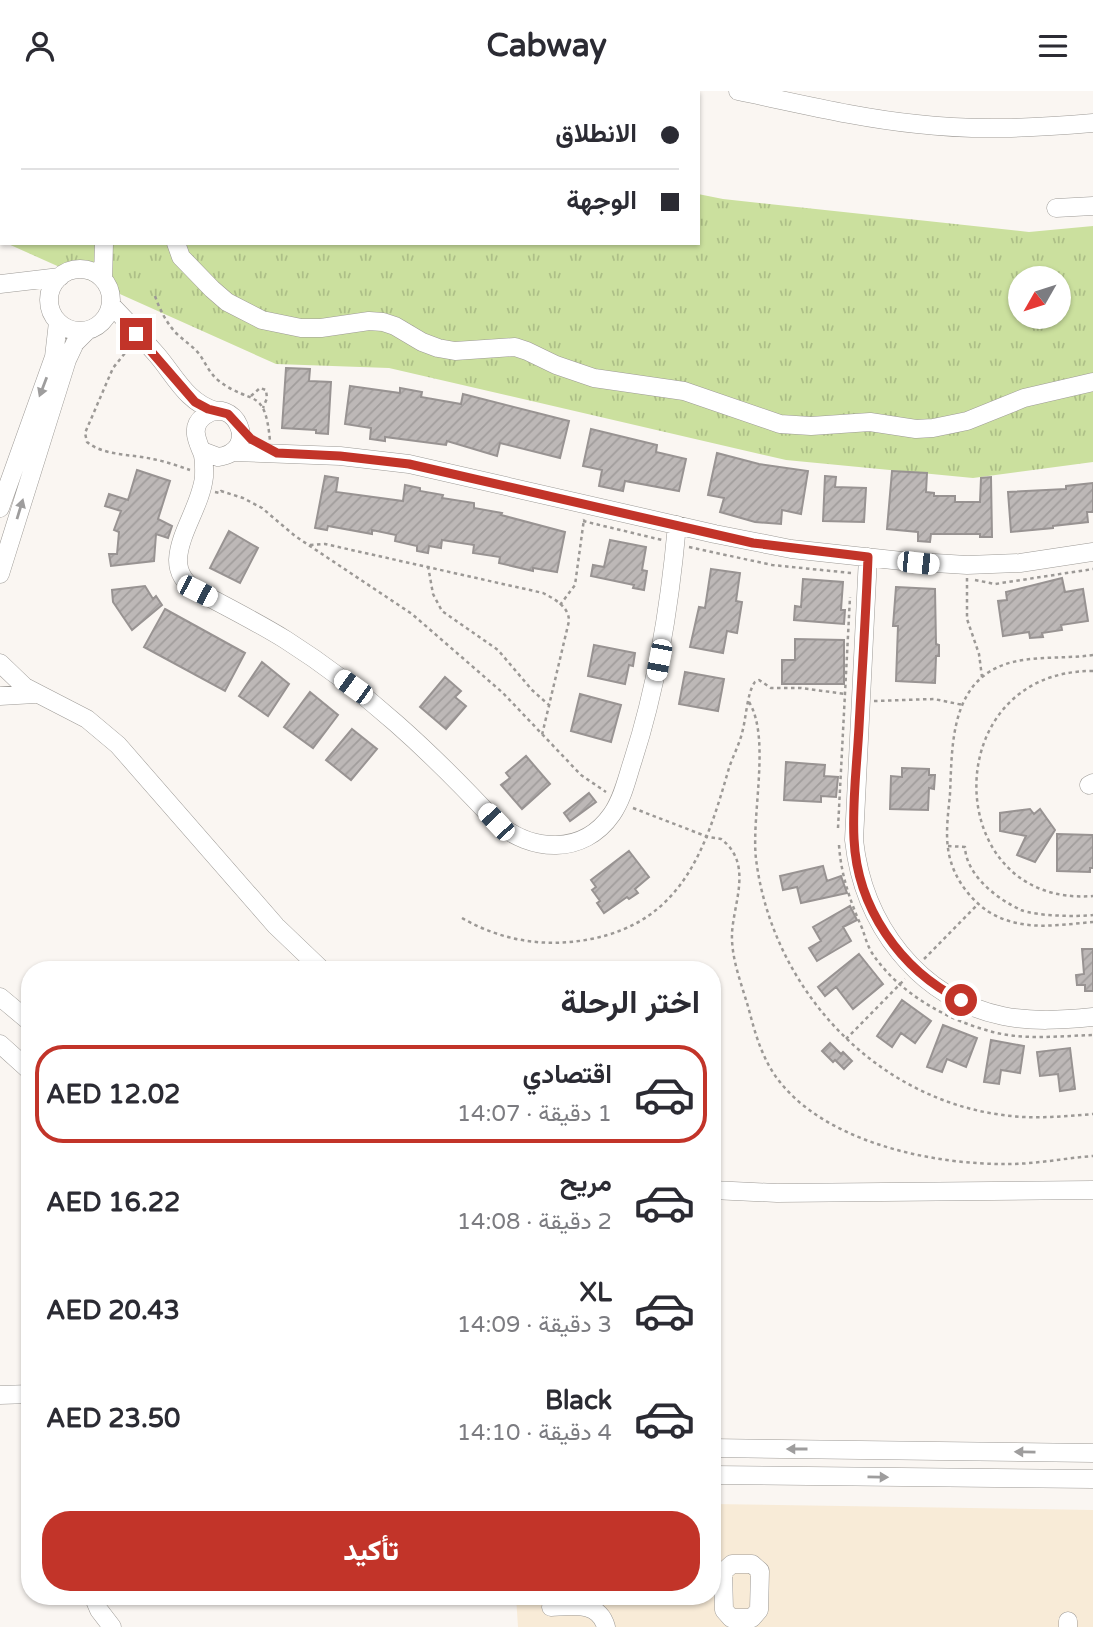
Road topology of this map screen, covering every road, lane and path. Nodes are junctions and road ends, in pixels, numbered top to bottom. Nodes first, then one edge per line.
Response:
1 (738, 91) edge
2 (1093, 123) edge
3 (1093, 206) edge
4 (1056, 208) dead end
5 (99, 245) edge
6 (101, 245) edge
7 (177, 245) edge
8 (68, 273) junction
9 (103, 279) junction
10 (6, 284) edge
11 (155, 296) dead end
12 (49, 302) junction
13 (111, 305) junction
14 (58, 321) junction
15 (93, 328) junction
16 (136, 342) junction
17 (1093, 382) edge
18 (184, 391) junction
19 (251, 396) junction
20 (263, 408) junction
21 (216, 411) junction
22 (240, 427) junction
23 (196, 429) junction
24 (274, 452) junction
25 (218, 453) junction
26 (202, 486) junction
27 (580, 502) junction
28 (0, 508) edge
29 (677, 525) junction
30 (310, 545) junction
31 (1093, 552) edge
32 (857, 562) junction
33 (967, 565) junction
34 (428, 566) junction
35 (0, 574) edge
36 (850, 587) dead end
37 (560, 605) junction
38 (1093, 655) edge
39 (0, 663) edge
40 (1093, 671) edge
41 (982, 677) junction
42 (35, 694) junction
43 (0, 696) edge
44 (852, 697) junction
45 (749, 702) junction
46 (963, 705) junction
47 (550, 706) junction
48 (542, 735) junction
49 (619, 802) junction
50 (708, 837) junction
51 (948, 846) junction
52 (1093, 896) edge
53 (1093, 915) edge
54 (462, 918) dead end
55 (1093, 922) edge
56 (917, 955) dead end
57 (313, 961) edge
58 (922, 961) dead end
59 (0, 996) edge
60 (21, 1014) edge
61 (1093, 1017) edge
62 (1093, 1035) edge
63 (0, 1044) edge
64 (21, 1062) edge
65 (1093, 1114) edge
66 (1093, 1156) edge
67 (721, 1190) edge
68 (1093, 1191) edge
69 (21, 1394) edge
70 (0, 1395) edge
71 (721, 1448) edge
72 (1093, 1453) edge
73 (721, 1475) edge
74 (1093, 1479) edge
75 (97, 1605) edge
76 (563, 1605) edge
77 (591, 1605) edge
78 (551, 1607) dead end
79 (112, 1627) edge
80 (606, 1627) edge

1 - 2 street
3 - 4 street
5 - 8 street
6 - 9 street
7 - 17 street
8 - 9 street
8 - 10 street
8 - 12 street
9 - 13 street
10 - 12 street
11 - 19 path
12 - 14 street
13 - 15 street
13 - 16 street
14 - 15 street
14 -> 28 street
15 - 16 street
35 -> 15 street
16 - 18 street
16 - 26 path
18 - 21 street
18 - 23 street
19 - 20 path
19 - 20 path
20 - 24 path
21 - 22 street
21 - 23 street
22 - 24 street
22 - 25 street
23 - 25 street
24 - 25 street
24 - 27 street
25 - 26 street
26 - 30 path
26 - 49 street
27 - 29 street
27 - 37 path
29 - 32 street
29 - 49 street
30 - 34 path
30 - 48 path
31 - 33 street
32 - 33 street
32 - 44 street
33 - 41 path
34 - 37 path
34 - 47 path
36 - 44 path
37 - 47 path
38 - 41 path
39 - 42 street
40 - 52 path
41 - 46 path
42 - 43 street
42 - 57 street
44 - 45 path
44 - 46 path
44 - 61 street
44 - 62 path
45 - 50 path
45 - 65 path
46 - 51 path
47 - 48 path
48 - 49 path
49 - 50 path
50 - 54 path
50 - 66 path
51 - 53 path
51 - 55 path
56 - 58 path
59 - 60 street
63 - 64 street
67 - 68 street
69 - 70 street
72 -> 71 street
73 -> 74 street
75 - 79 street
76 - 78 street
77 - 80 street

